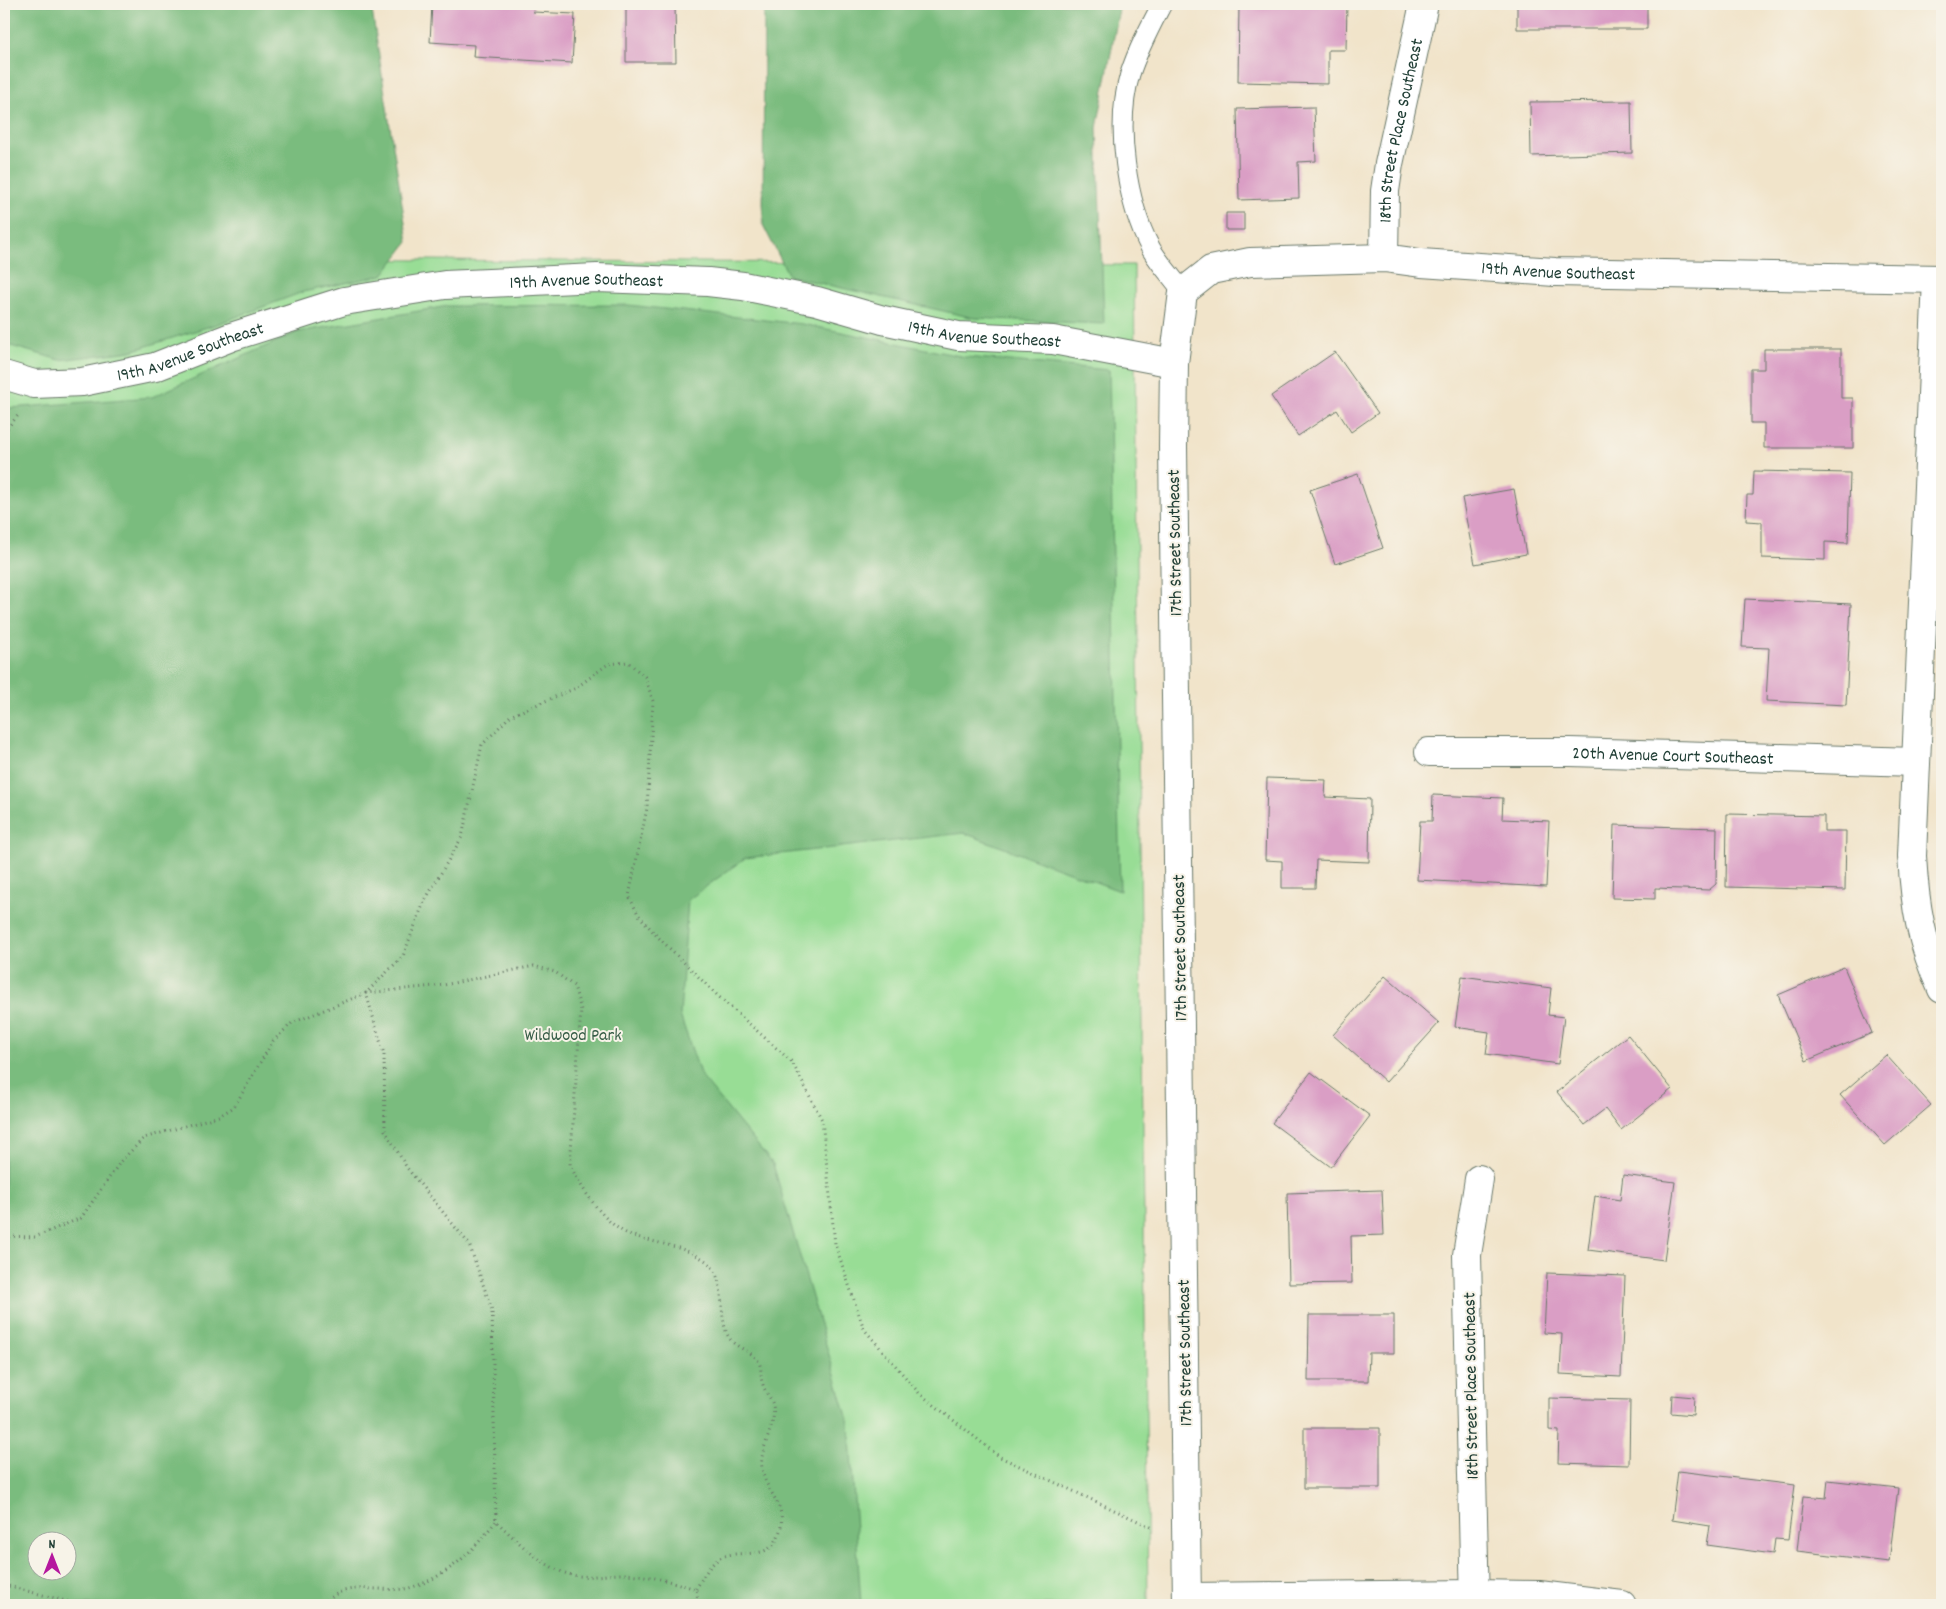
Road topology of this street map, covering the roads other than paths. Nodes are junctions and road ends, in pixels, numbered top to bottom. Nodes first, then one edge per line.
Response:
1 (1162, 4) edge
2 (1424, 4) edge
3 (1384, 258) junction
4 (1940, 279) edge
5 (1183, 292) junction
6 (1174, 362) junction
7 (4, 375) edge
8 (1429, 752) dead end
9 (1916, 762) junction
10 (1942, 989) edge
11 (1479, 1179) dead end
12 (1475, 1600) edge
13 (1187, 1601) edge
14 (1622, 1605) edge

1 - 5 lane
2 - 3 street, 18th Street Place Southeast
3 - 4 street, 19th Avenue Southeast
3 - 5 street, 19th Avenue Southeast
4 - 9 street
5 - 6 street, 17th Street Southeast
6 - 7 street, 19th Avenue Southeast
6 - 13 street, 17th Street Southeast
8 - 9 street, 20th Avenue Court Southeast
9 - 10 street
11 - 12 street, 18th Street Place Southeast
12 - 13 street
12 - 14 street

